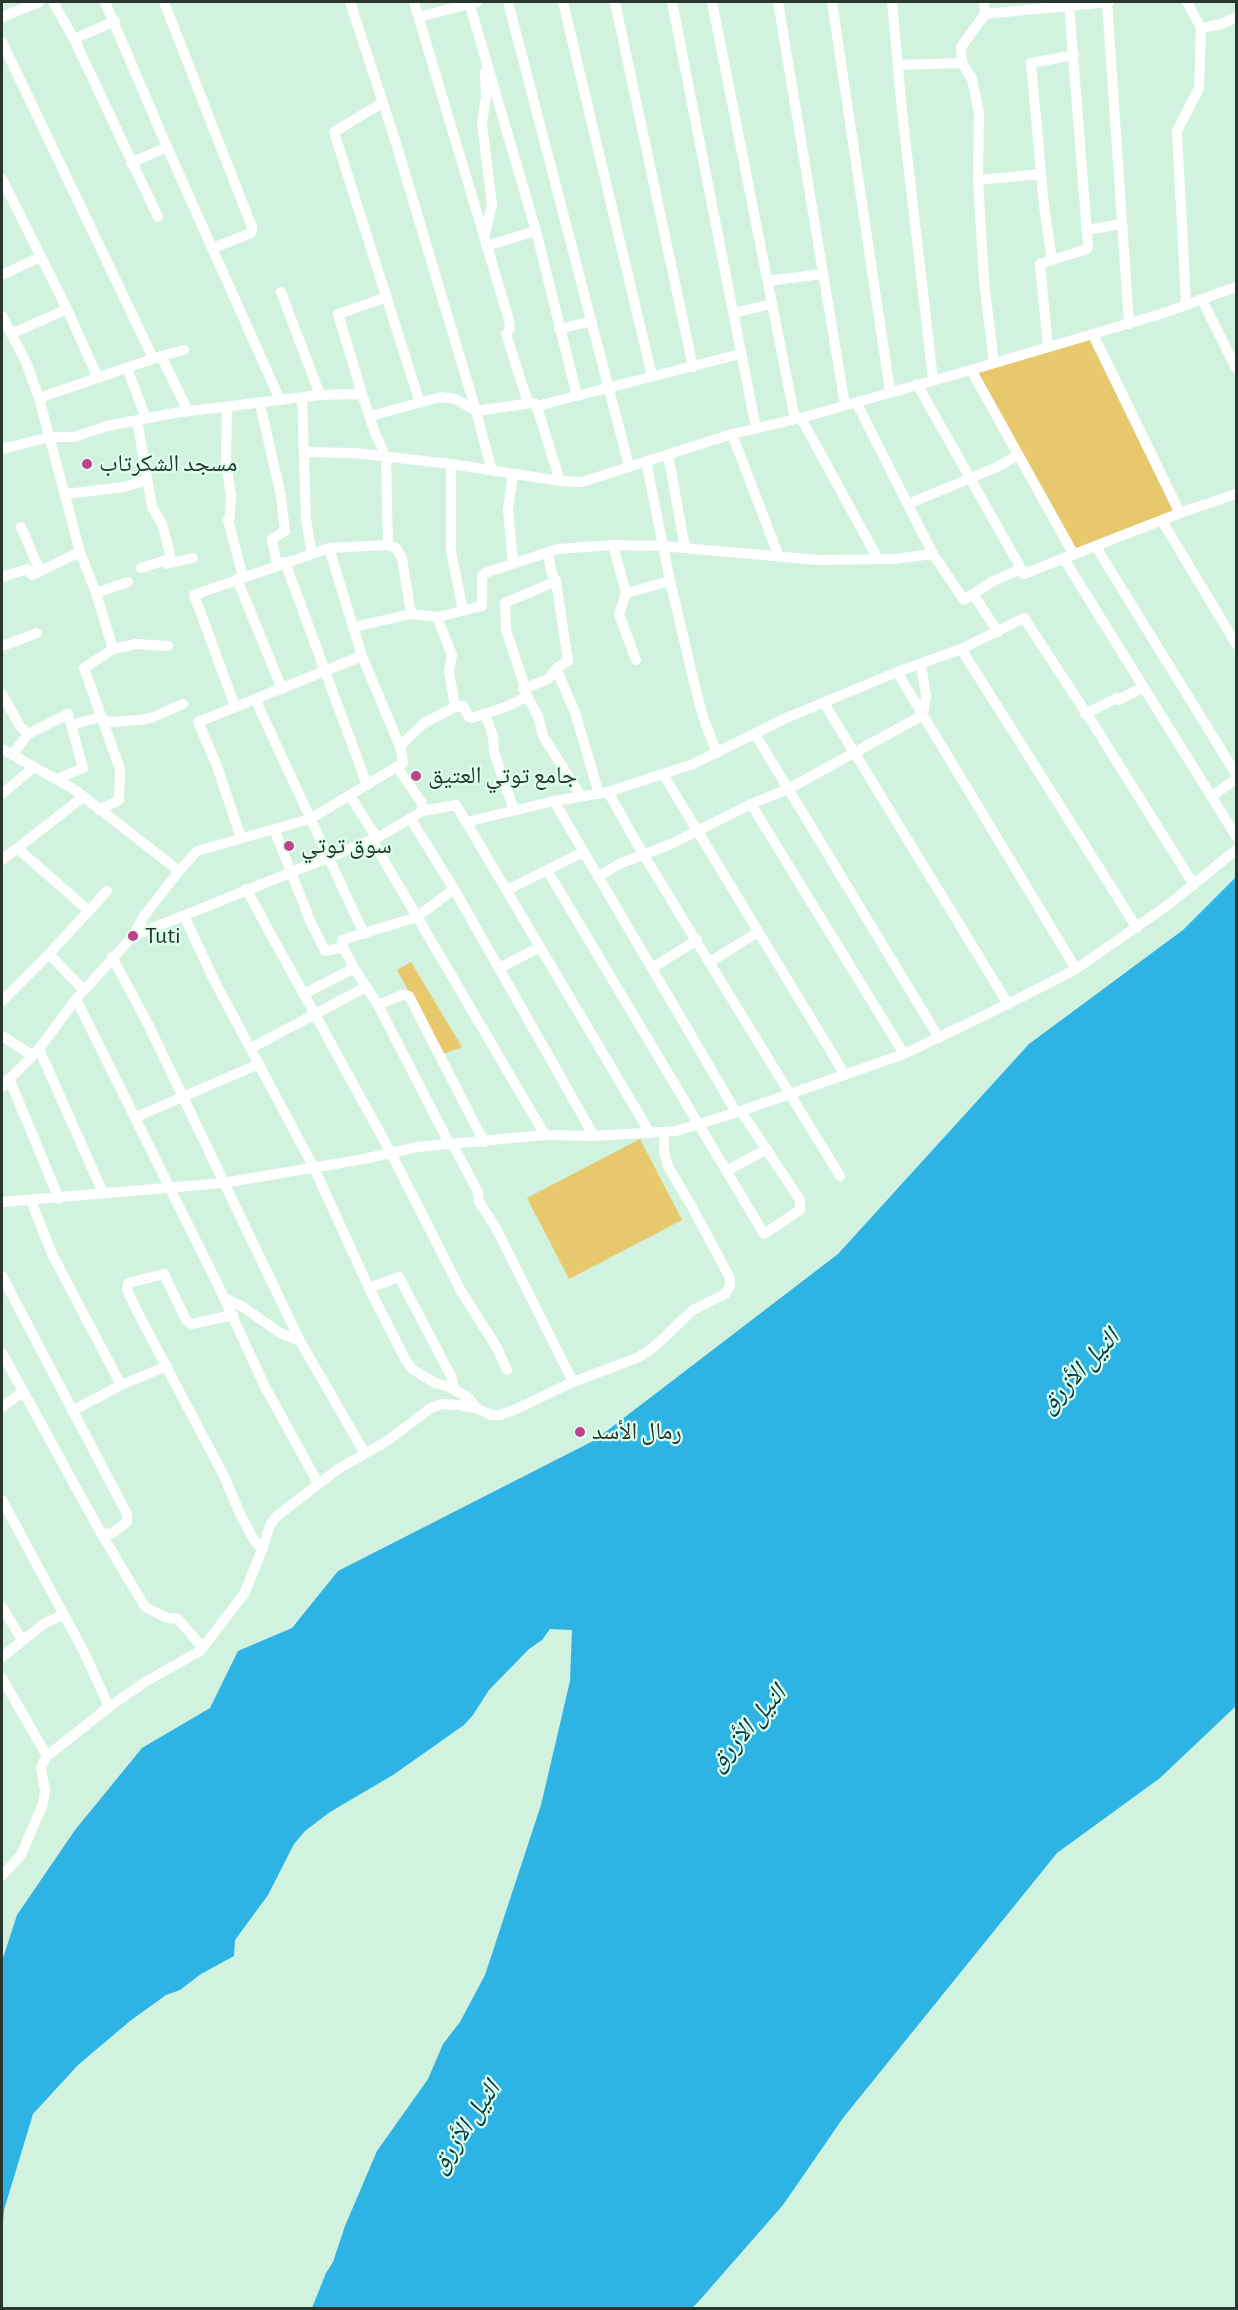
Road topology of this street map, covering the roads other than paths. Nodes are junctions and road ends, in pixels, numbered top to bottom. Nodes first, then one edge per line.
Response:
1 (39, 2) edge
2 (53, 2) edge
3 (105, 2) edge
4 (164, 2) edge
5 (350, 2) edge
6 (414, 2) edge
7 (472, 2) edge
8 (507, 2) edge
9 (563, 2) edge
10 (615, 2) edge
11 (672, 2) edge
12 (712, 2) edge
13 (778, 2) edge
14 (832, 2) edge
15 (892, 2) edge
16 (984, 2) edge
17 (1108, 2) edge
18 (1187, 2) edge
19 (1029, 5) edge
20 (1069, 5) junction
21 (984, 14) junction
22 (2, 17) edge
23 (419, 17) junction
24 (1236, 17) edge
25 (115, 21) junction
26 (1201, 28) junction
27 (74, 39) junction
28 (2, 42) edge
29 (1074, 55) junction
30 (485, 56) junction
31 (962, 63) junction
32 (898, 65) junction
33 (382, 104) junction
34 (167, 147) junction
35 (131, 163) junction
36 (1041, 174) junction
37 (2, 179) edge
38 (978, 180) junction
39 (158, 218) dead end
40 (1122, 224) junction
41 (1086, 230) junction
42 (536, 231) junction
43 (485, 241) junction
44 (213, 248) junction
45 (40, 257) junction
46 (1052, 261) junction
47 (822, 274) junction
48 (2, 275) edge
49 (768, 281) junction
50 (1236, 287) edge
51 (280, 292) dead end
52 (387, 297) junction
53 (1202, 300) junction
54 (772, 304) junction
55 (1185, 304) junction
56 (67, 309) junction
57 (733, 313) junction
58 (2, 316) edge
59 (592, 321) junction
60 (1129, 324) junction
61 (559, 329) junction
62 (11, 334) junction
63 (1093, 334) junction
64 (1048, 347) junction
65 (184, 350) dead end
66 (740, 354) junction
67 (157, 357) junction
68 (994, 363) junction
69 (693, 367) junction
70 (127, 368) junction
71 (1236, 368) edge
72 (971, 370) junction
73 (652, 376) junction
74 (98, 378) junction
75 (933, 380) junction
76 (917, 384) junction
77 (608, 387) junction
78 (890, 392) junction
79 (362, 394) junction
80 (320, 395) junction
81 (577, 396) junction
82 (302, 397) junction
83 (39, 398) junction
84 (280, 400) junction
85 (856, 402) junction
86 (420, 403) junction
87 (260, 404) junction
88 (532, 404) junction
89 (845, 405) junction
90 (227, 407) junction
91 (188, 411) junction
92 (476, 411) junction
93 (370, 416) junction
94 (141, 419) junction
95 (798, 419) junction
96 (756, 429) junction
97 (732, 434) junction
98 (50, 437) junction
99 (2, 449) edge
100 (305, 452) junction
101 (668, 453) junction
102 (1018, 455) junction
103 (386, 457) junction
104 (646, 461) junction
105 (451, 464) junction
106 (629, 466) junction
107 (492, 471) junction
108 (513, 474) junction
109 (970, 478) junction
110 (147, 480) junction
111 (560, 481) junction
112 (66, 494) junction
113 (1236, 494) edge
114 (908, 504) junction
115 (1180, 513) junction
116 (1162, 521) junction
117 (21, 526) dead end
118 (388, 545) junction
119 (612, 545) junction
120 (663, 546) junction
121 (1096, 547) junction
122 (329, 548) junction
123 (685, 548) junction
124 (80, 552) junction
125 (312, 554) junction
126 (548, 554) junction
127 (933, 554) junction
128 (778, 557) junction
129 (1069, 557) junction
130 (193, 558) dead end
131 (878, 559) junction
132 (165, 560) junction
133 (281, 564) junction
134 (513, 564) junction
135 (141, 568) dead end
136 (40, 572) junction
137 (1024, 574) junction
138 (2, 577) edge
139 (240, 578) junction
140 (556, 581) junction
141 (670, 581) junction
142 (128, 582) dead end
143 (96, 593) junction
144 (626, 593) junction
145 (973, 594) junction
146 (463, 611) junction
147 (411, 614) junction
148 (437, 617) junction
149 (354, 627) junction
150 (998, 632) junction
151 (38, 633) dead end
152 (1236, 644) edge
153 (2, 646) edge
154 (168, 646) dead end
155 (113, 649) junction
156 (961, 649) junction
157 (362, 656) junction
158 (636, 660) dead end
159 (921, 665) junction
160 (556, 669) junction
161 (326, 670) junction
162 (897, 672) junction
163 (1143, 687) junction
164 (282, 689) junction
165 (526, 692) junction
166 (2, 694) edge
167 (255, 699) junction
168 (824, 703) junction
169 (183, 704) dead end
170 (235, 706) junction
171 (455, 707) junction
172 (485, 714) junction
173 (1085, 714) junction
174 (923, 715) junction
175 (100, 717) junction
176 (72, 725) junction
177 (28, 734) junction
178 (755, 734) junction
179 (400, 746) junction
180 (2, 748) edge
181 (717, 753) junction
182 (855, 753) junction
183 (12, 755) junction
184 (397, 767) junction
185 (34, 768) junction
186 (663, 774) junction
187 (1236, 774) edge
188 (57, 779) junction
189 (1236, 779) edge
190 (367, 785) junction
191 (788, 789) junction
192 (603, 793) junction
193 (2, 794) edge
194 (350, 796) junction
195 (581, 796) junction
196 (1212, 796) junction
197 (83, 797) junction
198 (554, 801) junction
199 (751, 804) junction
200 (99, 810) junction
201 (514, 810) junction
202 (423, 811) junction
203 (410, 818) junction
204 (310, 819) junction
205 (466, 822) junction
206 (274, 829) junction
207 (698, 830) junction
208 (1236, 837) edge
209 (242, 838) junction
210 (375, 839) junction
211 (17, 848) junction
212 (1236, 850) edge
213 (583, 852) junction
214 (643, 854) junction
215 (329, 857) junction
216 (2, 860) edge
217 (547, 870) junction
218 (179, 871) junction
219 (291, 872) junction
220 (598, 877) junction
221 (1194, 885) junction
222 (454, 889) junction
223 (246, 890) junction
224 (507, 890) junction
225 (107, 891) dead end
226 (89, 911) junction
227 (184, 916) junction
228 (417, 917) junction
229 (1137, 928) junction
230 (758, 932) junction
231 (364, 934) junction
232 (133, 936) junction
233 (697, 940) junction
234 (343, 947) junction
235 (540, 947) junction
236 (50, 954) junction
237 (112, 957) junction
238 (710, 962) junction
239 (354, 968) junction
240 (652, 968) junction
241 (499, 969) junction
242 (1076, 969) junction
243 (366, 987) junction
244 (83, 989) junction
245 (304, 994) junction
246 (76, 999) junction
247 (2, 1001) edge
248 (1008, 1004) junction
249 (378, 1005) junction
250 (315, 1015) junction
251 (2, 1036) edge
252 (939, 1038) junction
253 (251, 1048) junction
254 (35, 1052) junction
255 (904, 1054) junction
256 (260, 1064) junction
257 (845, 1075) junction
258 (5, 1082) edge
259 (790, 1094) junction
260 (182, 1097) junction
261 (739, 1112) junction
262 (136, 1117) junction
263 (698, 1124) junction
264 (664, 1132) junction
265 (650, 1133) junction
266 (545, 1135) junction
267 (594, 1136) junction
268 (484, 1142) junction
269 (452, 1145) junction
270 (767, 1149) junction
271 (391, 1153) junction
272 (314, 1168) junction
273 (728, 1170) junction
274 (840, 1176) dead end
275 (223, 1184) junction
276 (171, 1189) junction
277 (103, 1193) junction
278 (59, 1198) junction
279 (31, 1201) junction
280 (2, 1202) edge
281 (2, 1276) edge
282 (369, 1288) junction
283 (225, 1299) junction
284 (233, 1315) junction
285 (300, 1341) junction
286 (2, 1353) edge
287 (167, 1366) junction
288 (507, 1370) dead end
289 (573, 1382) junction
290 (121, 1385) junction
291 (455, 1390) junction
292 (23, 1392) junction
293 (2, 1407) edge
294 (476, 1408) junction
295 (72, 1411) junction
296 (364, 1452) junction
297 (318, 1483) junction
298 (2, 1500) edge
299 (101, 1533) junction
300 (262, 1550) junction
301 (2, 1607) edge
302 (63, 1615) junction
303 (22, 1640) junction
304 (203, 1648) junction
305 (2, 1657) edge
306 (2, 1678) edge
307 (109, 1707) junction
308 (47, 1756) junction
309 (2, 1876) edge

1 - 22 street
2 - 27 street
3 - 25 street
4 - 44 street
5 - 33 street
6 - 23 street
7 - 23 street
7 - 30 street
8 - 59 street
9 - 73 street
10 - 69 street
11 - 57 street
12 - 49 street
13 - 47 street
14 - 78 street
15 - 32 street
16 - 21 street
17 - 20 street
17 - 40 street
18 - 26 street
19 - 20 street
19 - 21 street
20 - 29 street
21 - 31 street
23 - 43 street
24 - 26 street
25 - 27 street
25 - 34 street
26 - 55 street
27 - 35 street
28 - 67 street
29 - 36 street
29 - 41 street
30 - 42 street
30 - 43 street
31 - 32 street
31 - 38 street
32 - 75 street
33 - 52 street
33 - 92 street
34 - 35 street
34 - 44 street
35 - 39 street
36 - 38 street
36 - 46 street
37 - 45 street
38 - 68 street
40 - 41 street
40 - 60 street
41 - 46 street
42 - 43 street
42 - 61 street
43 - 88 street
44 - 84 street
45 - 48 street
45 - 56 street
46 - 64 street
47 - 49 street
47 - 89 street
49 - 54 street
50 - 53 street
51 - 80 street
52 - 79 street
52 - 86 street
53 - 55 street
53 - 71 street
54 - 57 street
54 - 95 street
55 - 60 street
56 - 62 street
56 - 74 street
57 - 66 street
58 - 62 street
59 - 61 street
59 - 77 street
60 - 63 street
61 - 81 street
62 - 83 street
63 - 64 street
63 - 115 street
64 - 68 street
65 - 67 street
66 - 69 street
66 - 96 street
67 - 70 street
67 - 91 street
68 - 72 street
69 - 73 street
70 - 74 street
70 - 94 street
72 - 75 street
72 - 102 street
73 - 77 street
74 - 83 street
75 - 76 street
76 - 78 street
76 - 109 street
77 - 81 street
77 - 106 street
78 - 85 street
79 - 80 street
79 - 93 street
80 - 82 street
81 - 88 street
82 - 84 street
82 - 100 street
83 - 98 street
84 - 87 street
85 - 89 street
85 - 114 street
86 - 92 street
86 - 93 street
87 - 90 street
87 - 133 street
88 - 92 street
88 - 111 street
89 - 95 street
90 - 91 street
90 - 139 street
91 - 94 street
92 - 107 street
93 - 103 street
94 - 98 street
94 - 110 street
95 - 96 street
95 - 131 street
96 - 97 street
97 - 101 street
97 - 128 street
98 - 99 street
98 - 112 street
100 - 103 street
100 - 125 street
101 - 104 street
101 - 123 street
102 - 109 street
102 - 129 street
103 - 105 street
103 - 118 street
104 - 106 street
104 - 120 street
105 - 107 street
105 - 146 street
106 - 111 street
107 - 108 street
108 - 111 street
108 - 134 street
109 - 114 street
109 - 137 street
110 - 112 street
110 - 132 street
112 - 124 street
113 - 115 street
114 - 127 street
115 - 116 street
116 - 121 street
116 - 152 street
117 - 136 street
118 - 122 street
118 - 147 street
119 - 120 street
119 - 126 street
119 - 144 street
120 - 123 street
120 - 141 street
121 - 129 street
121 - 187 street
122 - 125 street
122 - 149 street
123 - 128 street
124 - 136 street
124 - 143 street
125 - 133 street
126 - 134 street
126 - 140 street
127 - 131 street
127 - 145 street
128 - 131 street
129 - 137 street
129 - 163 street
130 - 132 street
132 - 135 street
133 - 139 street
133 - 161 street
134 - 146 street
136 - 138 street
137 - 145 street
139 - 164 street
139 - 170 street
140 - 160 street
140 - 165 street
141 - 144 street
141 - 181 street
142 - 143 street
143 - 155 street
144 - 158 street
145 - 150 street
146 - 148 street
147 - 148 street
147 - 149 street
148 - 171 street
149 - 157 street
150 - 156 street
150 - 173 street
151 - 153 street
154 - 155 street
155 - 175 street
156 - 159 street
156 - 229 street
157 - 161 street
157 - 179 street
159 - 162 street
159 - 174 street
160 - 165 street
160 - 192 street
161 - 164 street
161 - 190 street
162 - 168 street
162 - 174 street
163 - 173 street
163 - 196 street
164 - 167 street
165 - 172 street
165 - 195 street
166 - 177 street
167 - 170 street
167 - 204 street
168 - 178 street
168 - 182 street
169 - 175 street
170 - 209 street
171 - 172 street
171 - 179 street
172 - 201 street
173 - 221 street
174 - 182 street
174 - 242 street
175 - 176 street
175 - 200 street
176 - 177 street
176 - 188 street
177 - 183 street
178 - 181 street
178 - 191 street
179 - 184 street
180 - 183 street
181 - 186 street
182 - 191 street
182 - 248 street
183 - 185 street
184 - 190 street
184 - 202 street
185 - 188 street
185 - 193 street
186 - 192 street
186 - 207 street
188 - 197 street
189 - 196 street
190 - 194 street
191 - 199 street
191 - 252 street
192 - 195 street
192 - 214 street
194 - 204 street
194 - 210 street
195 - 198 street
196 - 208 street
197 - 200 street
197 - 211 street
198 - 201 street
198 - 213 street
199 - 207 street
199 - 255 street
200 - 218 street
201 - 205 street
202 - 203 street
202 - 205 street
203 - 210 street
203 - 222 street
204 - 206 street
204 - 215 street
205 - 224 street
206 - 209 street
206 - 219 street
207 - 214 street
207 - 230 street
209 - 218 street
210 - 215 street
210 - 228 street
211 - 216 street
211 - 226 street
212 - 221 street
213 - 217 street
213 - 220 street
214 - 220 street
214 - 233 street
215 - 219 street
215 - 231 street
217 - 224 street
217 - 263 street
218 - 232 street
219 - 223 street
219 - 234 street
220 - 240 street
221 - 229 street
222 - 228 street
222 - 241 street
223 - 227 street
223 - 245 street
224 - 235 street
225 - 226 street
226 - 236 street
227 - 232 street
227 - 253 street
228 - 231 street
228 - 266 street
229 - 242 street
230 - 238 street
230 - 257 street
231 - 234 street
232 - 237 street
233 - 238 street
233 - 240 street
234 - 239 street
235 - 241 street
235 - 265 street
236 - 244 street
236 - 247 street
237 - 244 street
237 - 260 street
238 - 259 street
239 - 243 street
239 - 245 street
240 - 261 street
241 - 267 street
242 - 248 street
243 - 249 street
243 - 250 street
244 - 246 street
245 - 250 street
246 - 254 street
246 - 262 street
248 - 252 street
249 - 268 street
249 - 269 street
250 - 253 street
250 - 271 street
251 - 254 street
252 - 255 street
253 - 256 street
254 - 258 street
254 - 277 street
255 - 257 street
256 - 260 street
256 - 272 street
257 - 259 street
258 - 278 street
259 - 261 street
259 - 274 street
260 - 262 street
260 - 275 street
261 - 263 street
261 - 270 street
262 - 276 street
263 - 264 street
263 - 273 street
264 - 265 street
264 - 289 street
265 - 267 street
266 - 267 street
266 - 268 street
268 - 269 street
269 - 271 street
269 - 289 street
270 - 273 street
270 - 273 street
271 - 272 street
271 - 288 street
272 - 275 street
272 - 282 street
275 - 276 street
275 - 285 street
276 - 277 street
276 - 283 street
277 - 278 street
278 - 279 street
279 - 280 street
279 - 290 street
281 - 295 street
282 - 291 street
282 - 291 street
283 - 284 street
283 - 285 street
284 - 287 street
284 - 297 street
285 - 296 street
286 - 292 street
287 - 290 street
287 - 300 street
289 - 294 street
290 - 295 street
291 - 294 street
292 - 293 street
292 - 299 street
294 - 296 street
295 - 299 street
296 - 297 street
297 - 300 street
298 - 302 street
299 - 304 street
300 - 304 street
301 - 303 street
302 - 303 street
302 - 307 street
303 - 305 street
304 - 307 street
306 - 308 street
307 - 308 street
308 - 309 street

